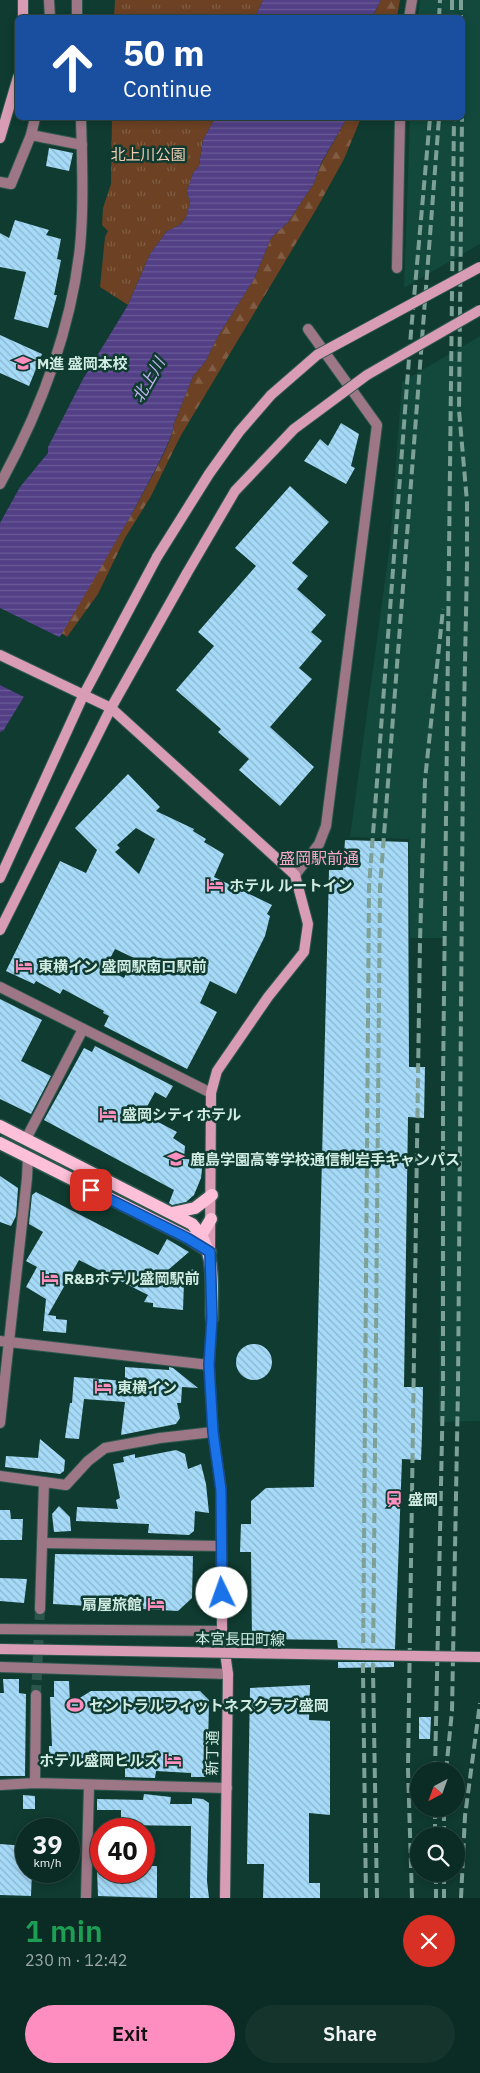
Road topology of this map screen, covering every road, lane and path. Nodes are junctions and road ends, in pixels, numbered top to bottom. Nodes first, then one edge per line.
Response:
1 (24, 0) edge
2 (48, 0) edge
3 (77, 0) edge
4 (412, 0) edge
5 (23, 15) edge
6 (50, 15) edge
7 (77, 15) edge
8 (410, 15) edge
9 (15, 87) edge
10 (35, 120) edge
11 (80, 120) edge
12 (400, 120) edge
13 (31, 135) junction
14 (0, 138) edge
15 (82, 145) junction
16 (0, 182) edge
17 (480, 267) edge
18 (397, 268) dead end
19 (480, 310) edge
20 (308, 329) dead end
21 (0, 484) edge
22 (0, 656) edge
23 (83, 696) junction
24 (111, 708) junction
25 (295, 875) junction
26 (0, 878) edge
27 (0, 930) edge
28 (0, 987) edge
29 (83, 1029) junction
30 (211, 1093) junction
31 (0, 1126) edge
32 (26, 1139) junction
33 (0, 1143) edge
34 (28, 1157) junction
35 (212, 1196) junction
36 (172, 1213) junction
37 (211, 1219) junction
38 (202, 1234) junction
39 (187, 1238) junction
40 (210, 1252) junction
41 (212, 1318) joint
42 (4, 1341) edge
43 (209, 1365) junction
44 (0, 1423) edge
45 (213, 1432) junction
46 (0, 1476) edge
47 (44, 1482) junction
48 (42, 1543) junction
49 (220, 1546) junction
50 (40, 1609) tunnel mouth
51 (0, 1628) edge
52 (222, 1631) junction
53 (0, 1649) edge
54 (480, 1657) edge
55 (0, 1667) edge
56 (228, 1674) junction
57 (36, 1695) tunnel mouth
58 (35, 1783) junction
59 (0, 1785) edge
60 (89, 1786) junction
61 (227, 1788) junction
62 (86, 1898) edge
63 (225, 1898) edge

1 - 5 street
2 - 6 street
3 - 7 street
4 - 8 street
9 - 14 street
10 - 13 street
11 - 15 street
12 - 18 street
13 - 15 street
13 - 16 street
15 - 21 street
17 - 23 street, bridge
19 - 24 street, bridge
20 - 25 street
22 - 23 street
23 - 24 street
23 - 26 street
24 - 25 street
24 - 27 street
25 - 30 street
28 - 29 street
29 - 30 street
29 - 32 street
30 - 35 street
31 - 32 main road
32 - 36 main road
33 - 34 main road
34 - 39 main road
34 - 42 street
35 - 36 main road
35 - 37 street
36 - 38 main road
37 - 38 main road
37 - 40 street
38 - 39 main road
38 - 40 main road
39 - 40 main road
40 - 41 main road
41 - 43 street, 新丁通
42 - 43 street
42 - 44 street
43 - 45 street, 新丁通
45 - 47 street
45 - 49 street, 新丁通
46 - 47 street
47 - 48 street
48 - 49 street
48 - 50 street
49 - 52 street, 新丁通
51 - 52 street
52 - 56 street, 新丁通
53 - 54 street, 本宮長田町線, bridge
55 - 56 street
56 - 61 street, 新丁通
57 - 58 street
58 - 59 street
58 - 60 street
60 - 61 street
60 - 62 street
61 - 63 street, 新丁通

